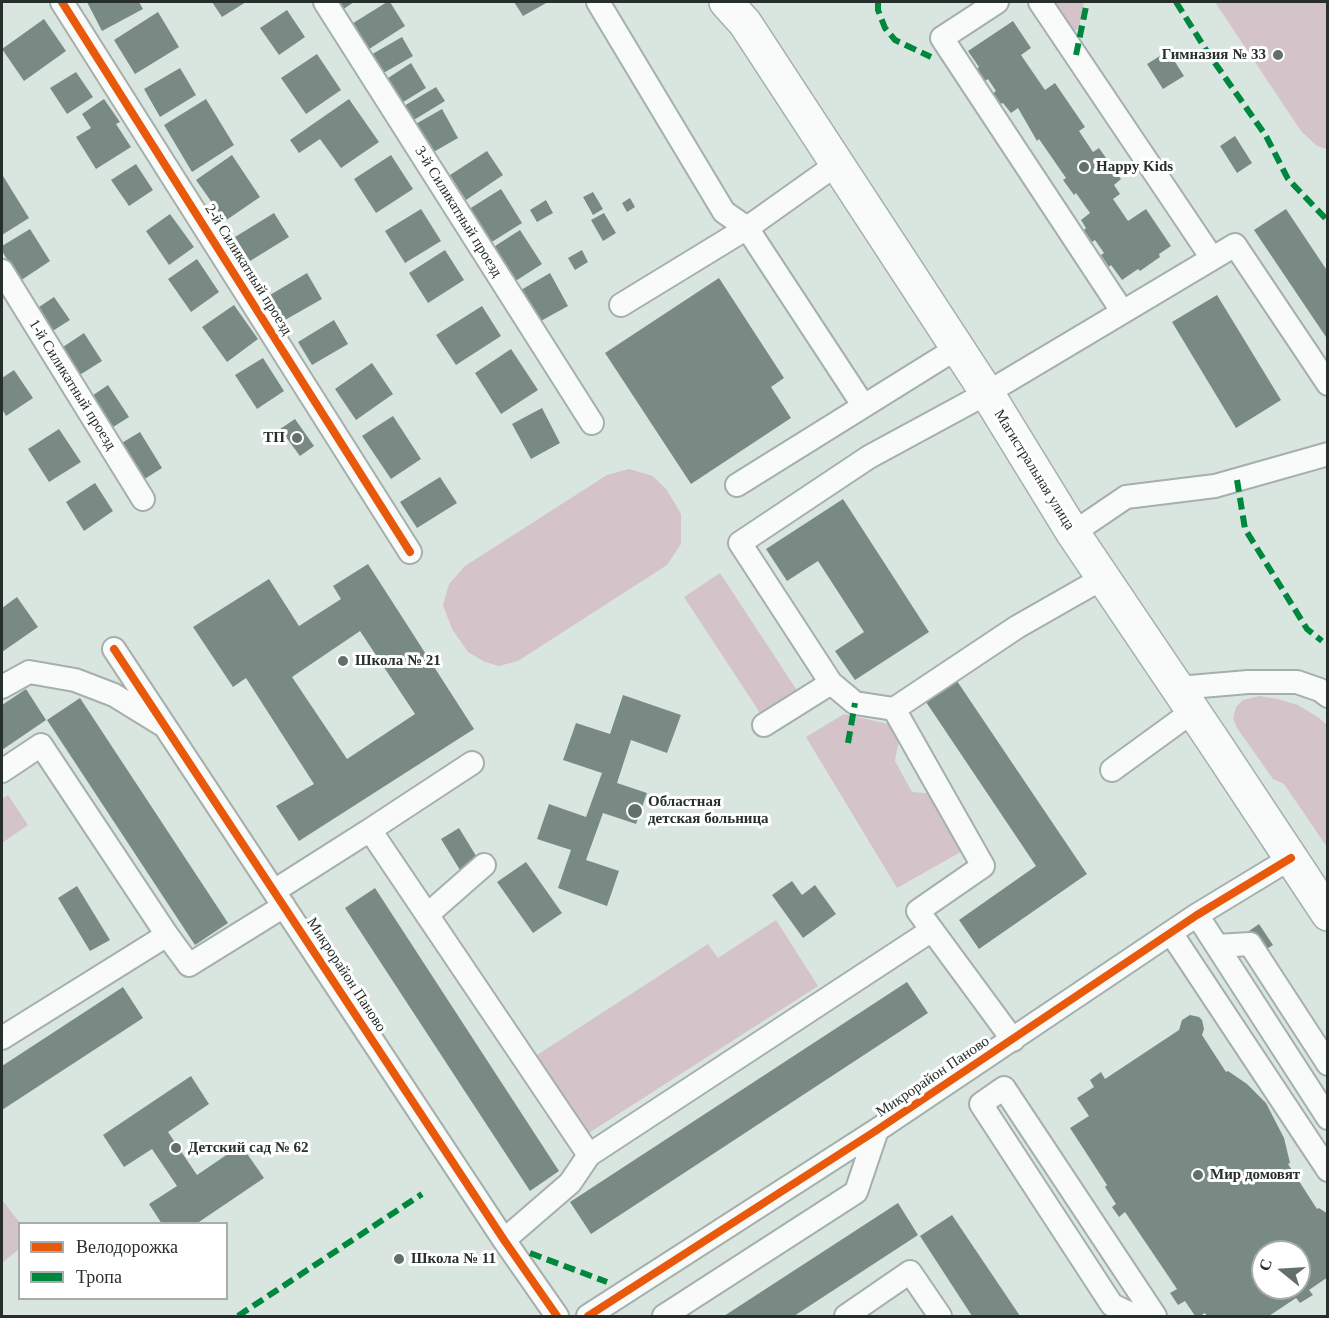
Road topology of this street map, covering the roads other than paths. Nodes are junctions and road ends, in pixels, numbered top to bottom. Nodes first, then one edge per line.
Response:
1 (62, 2) edge
2 (325, 2) edge
3 (598, 2) edge
4 (997, 2) edge
5 (1040, 2) edge
6 (736, 9) edge
7 (837, 164) junction
8 (747, 228) junction
9 (1212, 258) junction
10 (2, 271) edge
11 (621, 305) dead end
12 (1122, 311) junction
13 (957, 348) junction
14 (1328, 384) edge
15 (987, 393) junction
16 (863, 405) junction
17 (592, 423) dead end
18 (1328, 454) edge
19 (737, 484) dead end
20 (144, 499) dead end
21 (1073, 533) junction
22 (410, 552) dead end
23 (1103, 578) junction
24 (114, 649) dead end
25 (831, 683) junction
26 (2, 687) edge
27 (1328, 696) edge
28 (1185, 699) junction
29 (894, 709) junction
30 (764, 725) dead end
31 (168, 728) junction
32 (472, 763) dead end
33 (1112, 770) dead end
34 (2, 771) edge
35 (370, 830) junction
36 (1291, 858) junction
37 (484, 865) dead end
38 (279, 898) junction
39 (1328, 914) edge
40 (427, 915) junction
41 (1197, 915) junction
42 (932, 930) junction
43 (1171, 933) junction
44 (167, 935) junction
45 (1217, 946) junction
46 (2, 1038) edge
47 (1013, 1040) junction
48 (988, 1057) junction
49 (1328, 1064) edge
50 (1004, 1088) junction
51 (1328, 1118) edge
52 (877, 1130) junction
53 (589, 1155) junction
54 (1328, 1170) edge
55 (504, 1240) junction
56 (557, 1317) edge
57 (588, 1317) edge
58 (664, 1317) edge
59 (846, 1317) edge
60 (940, 1317) edge
61 (1135, 1317) edge
62 (1155, 1317) edge

1 - 22 street, 2-й Силикатный проезд
2 - 17 street, 3-й Силикатный проезд
3 - 8 street
4 - 12 street
5 - 9 street
6 - 7 highway, Магистральная улица
7 - 8 street
7 - 13 highway, Магистральная улица
8 - 11 street
8 - 16 street
9 - 12 street
9 - 14 street
10 - 20 street, 1-й Силикатный проезд
12 - 15 street
13 - 15 highway, Магистральная улица
13 - 16 street
15 - 21 highway, Магистральная улица
15 - 25 street
16 - 19 street
18 - 21 street
21 - 23 highway, Магистральная улица
23 - 28 highway, Магистральная улица
23 - 29 street
24 - 31 street, Микрорайон Паново
25 - 29 street
25 - 30 street
26 - 31 street
27 - 28 street
28 - 33 street
28 - 36 highway, Магистральная улица
29 - 42 street
31 - 38 street, Микрорайон Паново
32 - 35 street
34 - 44 street
35 - 38 street
35 - 40 street
36 - 39 highway, Магистральная улица
36 - 41 street, Микрорайон Паново
37 - 40 street
38 - 44 street
38 - 55 street, Микрорайон Паново
40 - 53 street
41 - 43 street, Микрорайон Паново
41 - 45 street
42 - 47 street
42 - 53 street
43 - 47 street, Микрорайон Паново
43 - 54 street
44 - 46 street
45 - 49 street
45 - 51 street
47 - 48 street, Микрорайон Паново
48 - 50 street
48 - 52 street, Микрорайон Паново
50 - 61 street
50 - 62 street
52 - 57 street, Микрорайон Паново
52 - 58 street
53 - 55 street
55 - 56 street, Микрорайон Паново
59 - 60 street

